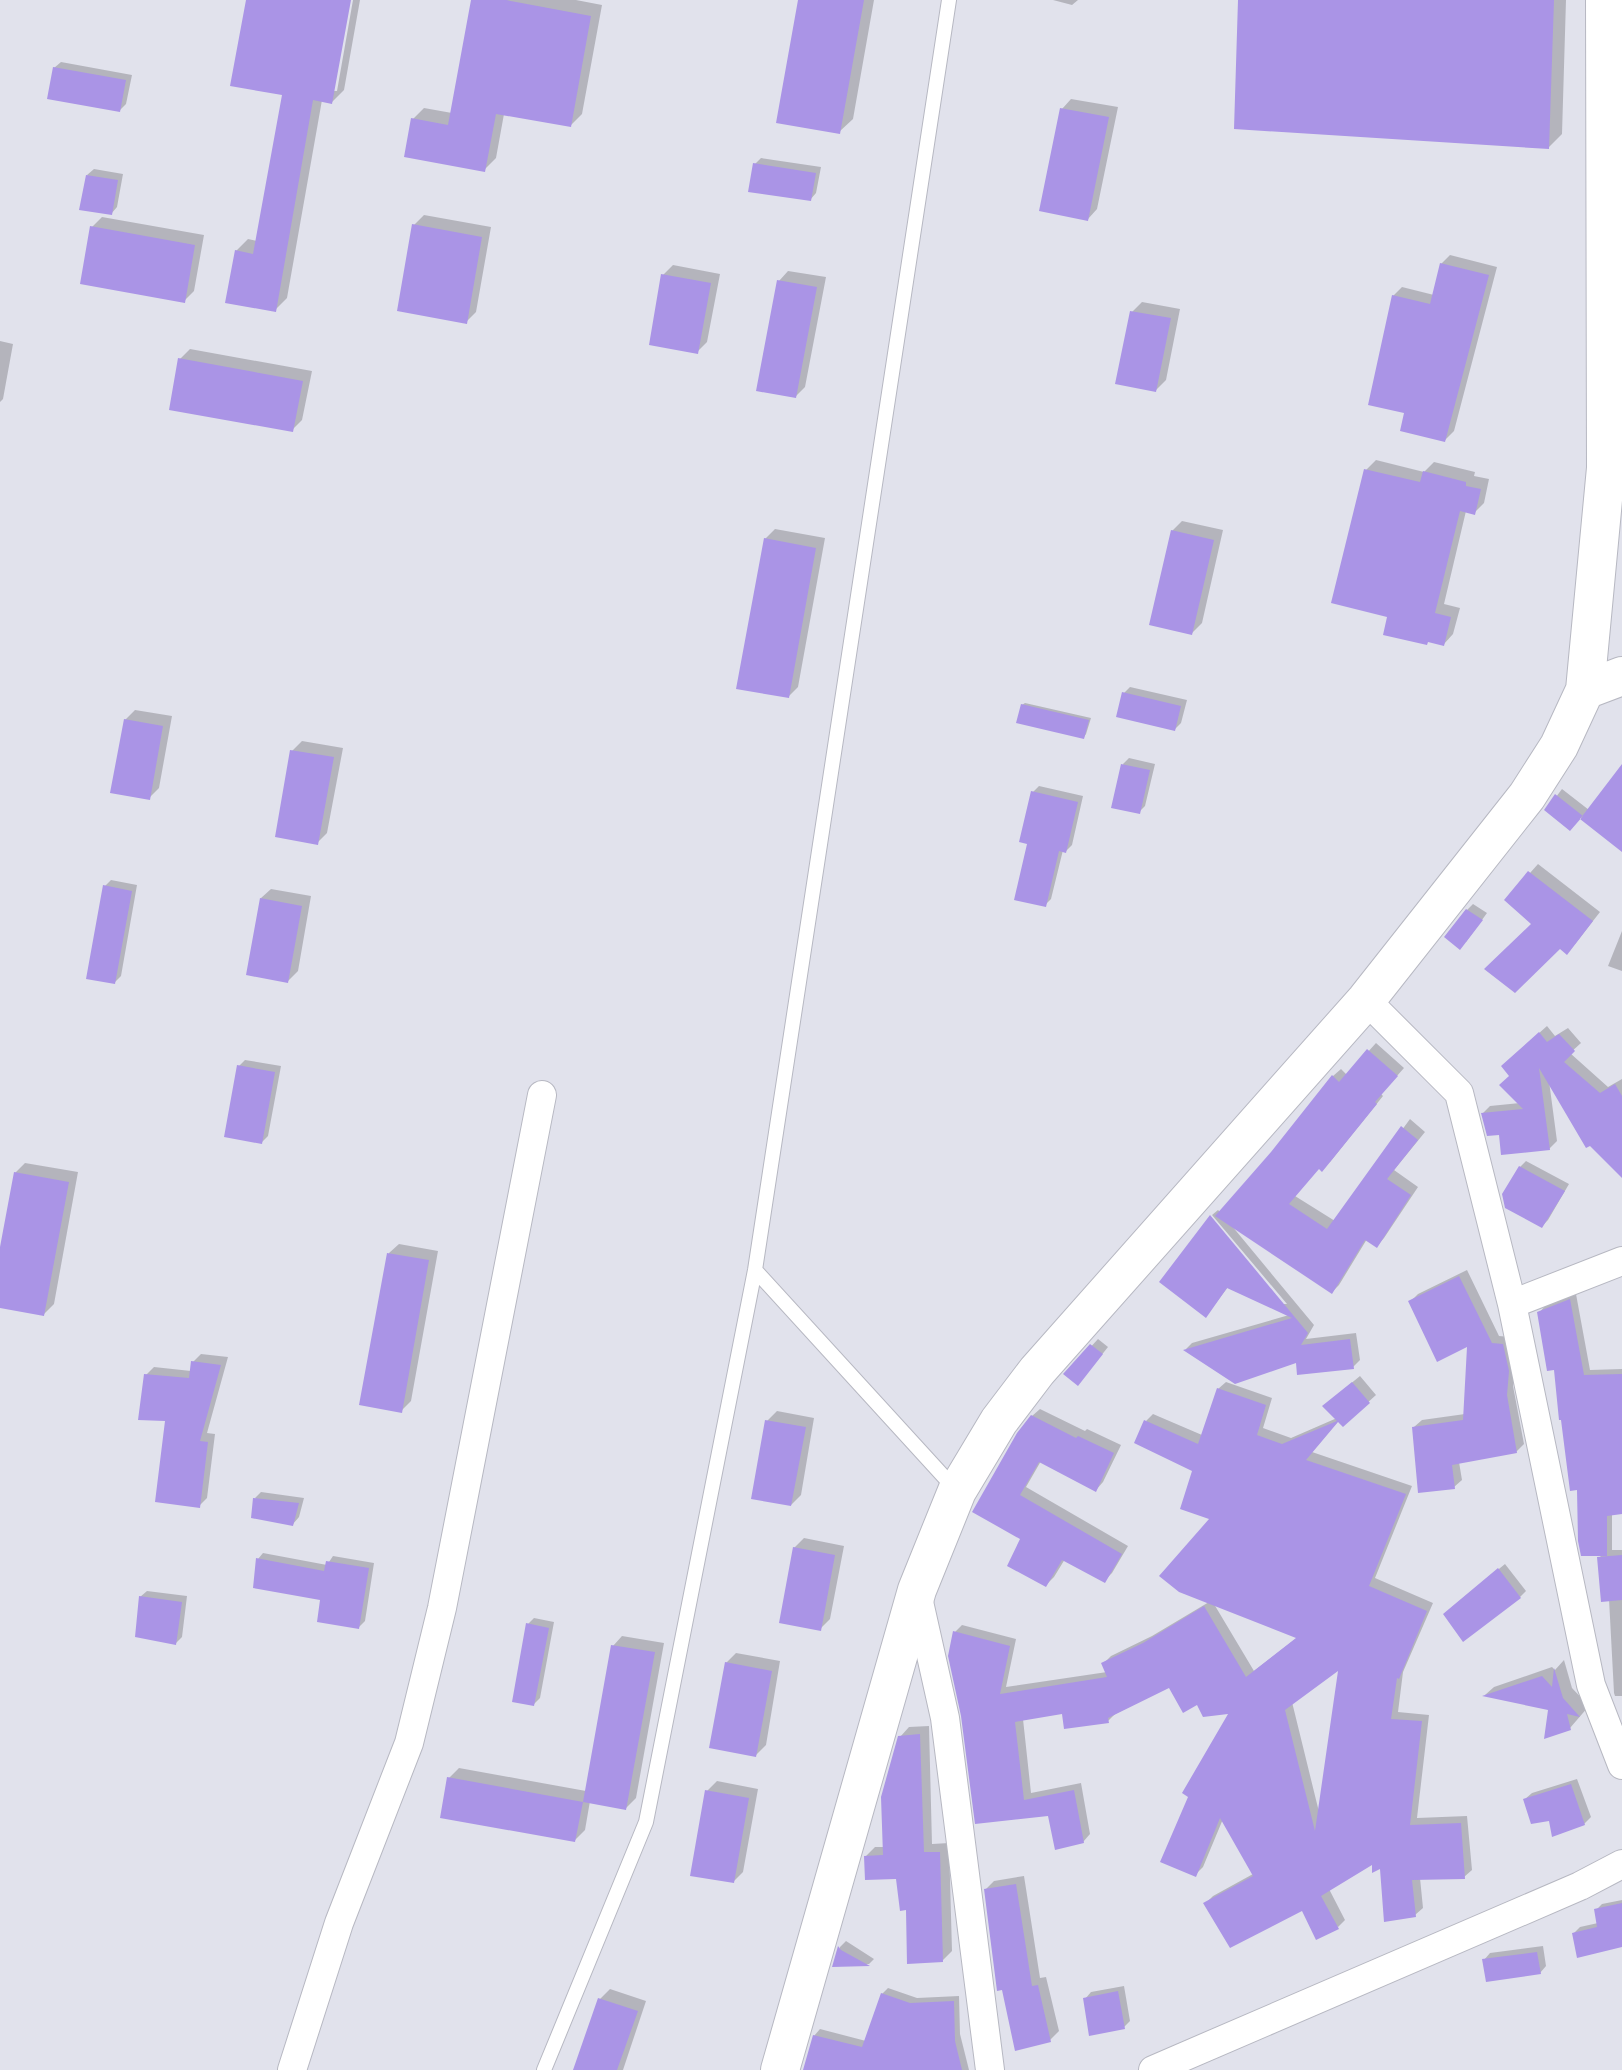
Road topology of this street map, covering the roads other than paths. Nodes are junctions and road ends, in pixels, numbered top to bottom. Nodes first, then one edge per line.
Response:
1 (949, 0) edge
2 (1605, 0) edge
3 (1614, 467) edge
4 (1622, 676) edge
5 (1585, 690) junction
6 (1366, 1000) junction
7 (542, 1095) dead end
8 (1622, 1261) edge
9 (755, 1270) junction
10 (1512, 1304) junction
11 (957, 1491) junction
12 (917, 1590) junction
13 (1622, 1765) edge
14 (1622, 1864) edge
15 (292, 2070) edge
16 (544, 2070) edge
17 (780, 2070) edge
18 (990, 2070) edge
19 (1153, 2070) edge

1 - 9 lane
2 - 3 main road
3 - 5 main road
4 - 5 main road
5 - 6 main road
6 - 10 street
6 - 11 main road
7 - 15 street
8 - 10 street
9 - 11 lane
9 - 16 lane
10 - 13 street
11 - 12 main road
12 - 17 main road
12 - 18 street
14 - 19 street

